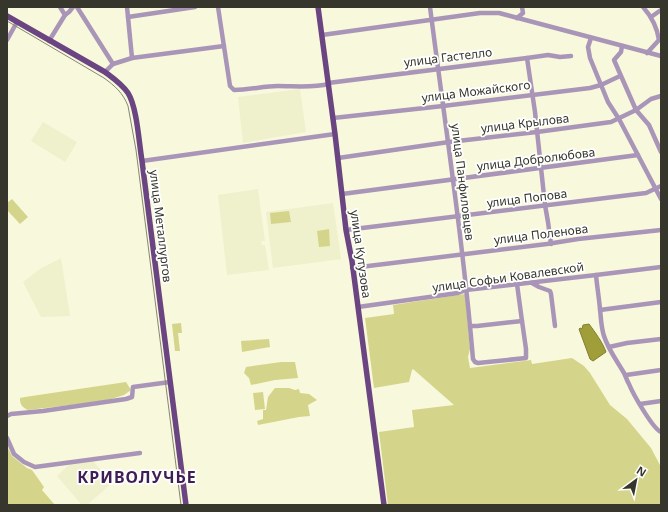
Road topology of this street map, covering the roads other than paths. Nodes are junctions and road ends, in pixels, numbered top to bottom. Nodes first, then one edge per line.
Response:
1 (60, 7) edge
2 (73, 7) edge
3 (77, 7) edge
4 (127, 7) edge
5 (195, 7) edge
6 (218, 7) edge
7 (318, 7) edge
8 (430, 7) edge
9 (522, 7) edge
10 (644, 7) edge
11 (661, 10) edge
12 (64, 15) junction
13 (7, 16) edge
14 (128, 17) junction
15 (651, 17) junction
16 (518, 18) junction
17 (432, 20) junction
18 (17, 22) junction
19 (322, 35) junction
20 (591, 38) junction
21 (7, 40) edge
22 (660, 40) edge
23 (49, 41) junction
24 (224, 46) junction
25 (622, 46) junction
26 (647, 53) junction
27 (571, 56) dead end
28 (661, 56) edge
29 (132, 58) junction
30 (527, 58) junction
31 (114, 64) junction
32 (438, 69) junction
33 (105, 72) junction
34 (620, 76) junction
35 (328, 83) junction
36 (601, 85) junction
37 (532, 95) junction
38 (661, 96) edge
39 (443, 106) junction
40 (636, 110) junction
41 (333, 118) junction
42 (619, 119) junction
43 (537, 132) junction
44 (335, 134) junction
45 (449, 142) junction
46 (661, 152) edge
47 (638, 156) junction
48 (338, 158) junction
49 (142, 160) junction
50 (542, 168) junction
51 (453, 179) junction
52 (661, 186) edge
53 (655, 189) junction
54 (342, 194) junction
55 (661, 199) edge
56 (545, 205) junction
57 (457, 217) junction
58 (346, 230) junction
59 (661, 230) edge
60 (551, 244) junction
61 (462, 254) junction
62 (661, 267) edge
63 (352, 268) junction
64 (596, 275) junction
65 (532, 283) junction
66 (517, 284) junction
67 (466, 290) junction
68 (661, 302) edge
69 (358, 307) junction
70 (600, 310) junction
71 (522, 321) junction
72 (470, 326) junction
73 (555, 326) dead end
74 (661, 339) edge
75 (609, 347) junction
76 (661, 370) edge
77 (626, 375) junction
78 (170, 382) junction
79 (661, 401) edge
80 (640, 404) junction
81 (7, 416) edge
82 (660, 431) edge
83 (7, 438) edge
84 (140, 453) dead end
85 (186, 505) edge
86 (384, 505) edge

1 - 12 street
2 - 12 street
3 - 31 street
4 - 14 street
5 - 14 street
6 - 24 street
7 - 19 main road, улица Кутузова
8 - 17 street, улица Панфиловцев
9 - 16 street
10 - 15 street
11 - 15 street
12 - 23 street
13 - 18 main road, улица Металлургов
14 - 29 street
15 - 22 street
16 - 17 street
16 - 20 street
17 - 19 street
17 - 32 street, улица Панфиловцев
18 - 21 street
18 - 23 main road, улица Металлургов
19 - 35 main road, улица Кутузова
20 - 25 street
20 - 36 street
22 - 26 street
23 - 33 main road, улица Металлургов
24 - 29 street
24 - 35 street, улица Гастелло
25 - 26 street
25 - 34 street
26 - 28 street
27 - 30 street, улица Гастелло
29 - 31 street
30 - 32 street, улица Гастелло
30 - 37 street
31 - 33 street
32 - 35 street, улица Гастелло
32 - 39 street, улица Панфиловцев
33 - 49 main road, улица Металлургов
34 - 36 street, улица Можайского
34 - 40 street
35 - 41 main road, улица Кутузова
36 - 37 street, улица Можайского
36 - 42 street
37 - 39 street, улица Можайского
37 - 43 street
38 - 40 street, улица Крылова
39 - 41 street, улица Можайского
39 - 45 street, улица Панфиловцев
40 - 42 street, улица Крылова
40 - 46 street
41 - 44 main road, улица Кутузова
42 - 43 street, улица Крылова
42 - 47 street
43 - 45 street, улица Крылова
43 - 50 street
44 - 48 main road, улица Кутузова
44 - 49 street
45 - 48 street, улица Крылова
45 - 51 street, улица Панфиловцев
47 - 50 street, улица Добролюбова
47 - 53 street
48 - 54 main road, улица Кутузова
49 - 78 main road, улица Металлургов
50 - 51 street, улица Добролюбова
50 - 56 street
51 - 54 street, улица Добролюбова
51 - 57 street, улица Панфиловцев
52 - 53 street, улица Попова
53 - 55 street
53 - 56 street, улица Попова
54 - 58 main road, улица Кутузова
56 - 57 street, улица Попова
56 - 60 street
57 - 58 street, улица Попова
57 - 61 street, улица Панфиловцев
58 - 63 main road, улица Кутузова
59 - 60 street, улица Поленова
60 - 61 street, улица Поленова
61 - 63 street, улица Поленова
61 - 67 street, улица Панфиловцев
62 - 64 street, улица Софьи Ковалевской
63 - 69 main road, улица Кутузова
64 - 65 street, улица Софьи Ковалевской
64 - 70 street
65 - 66 street, улица Софьи Ковалевской
65 - 73 street
66 - 67 street, улица Софьи Ковалевской
66 - 71 street
67 - 69 street, улица Софьи Ковалевской
67 - 72 street, улица Панфиловцев
68 - 70 street
69 - 86 main road, улица Кутузова
70 - 75 street
71 - 72 street
71 - 72 street, улица Панфиловцев
74 - 75 street
75 - 77 street
76 - 77 street
77 - 80 street
78 - 81 street
78 - 85 main road, улица Металлургов
79 - 80 street
80 - 82 street
83 - 84 street

